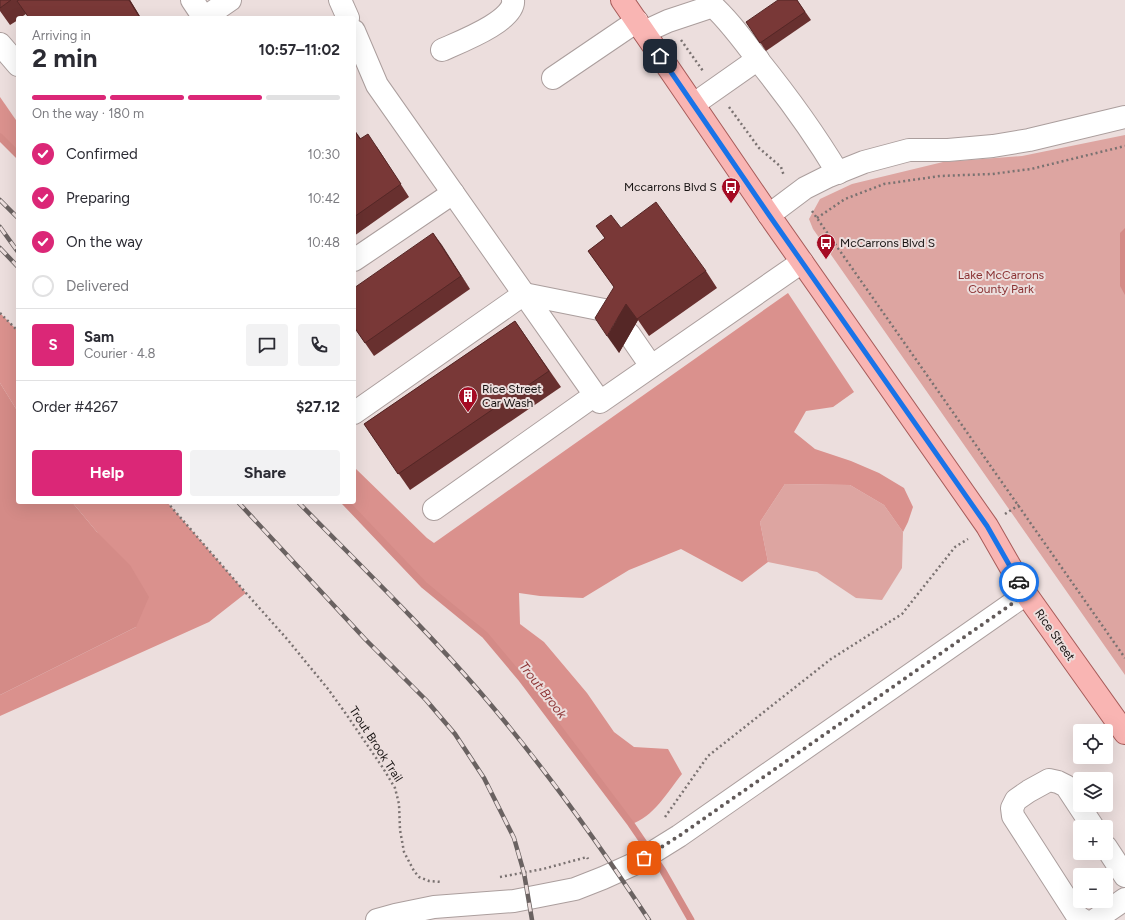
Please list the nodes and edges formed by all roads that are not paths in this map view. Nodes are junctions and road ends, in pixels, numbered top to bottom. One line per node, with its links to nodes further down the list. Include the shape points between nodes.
1 (192, 0): 6 (street)
2 (230, 0): 7 (street)
3 (340, 0): 8 (street)
4 (513, 0): 12 (street, via 511,9 500,20 487,29)
5 (622, 0): 9 (main road, Rice Street)
6 (203, 16)
7 (207, 16)
8 (347, 16)
9 (640, 27): 14 (street, via 713,6 728,20); 16 (street); 17 (main road, Rice Street)
10 (356, 42): 13 (street)
11 (0, 44): 15 (street)
12 (442, 50)
13 (359, 58): 20 (street)
14 (758, 59): 17 (street); 19 (street)
15 (16, 63)
16 (553, 78)
17 (694, 104): 21 (main road, Rice Street)
18 (1125, 116): 19 (street, via 1029,140 993,146 909,150 864,162)
19 (838, 173): 21 (street, via 805,188)
20 (452, 193): 22 (street); 24 (street)
21 (769, 215): 23 (main road, Rice Street)
22 (356, 259)
23 (802, 262): 27 (street); 31 (main road, Rice Street, via 987,526)
24 (524, 294): 25 (street, via 614,312); 28 (street); 29 (street)
25 (617, 317)
26 (629, 334): 27 (street)
27 (651, 366): 28 (street, via 600,402)
28 (595, 396): 30 (street)
29 (356, 412)
30 (434, 508)
31 (1026, 594): 32 (main road, Rice Street); 37 (street, via 679,836 634,864 575,889 514,901 434,907)
32 (1125, 733)
33 (1088, 820): 38 (street, via 1066,786 1049,780 1016,800 1012,808 1013,816 1078,917)
34 (1113, 858): 35 (street)
35 (1125, 876)
36 (1125, 899): 39 (street)
37 (377, 920)
38 (1083, 920)
39 (1095, 920)

